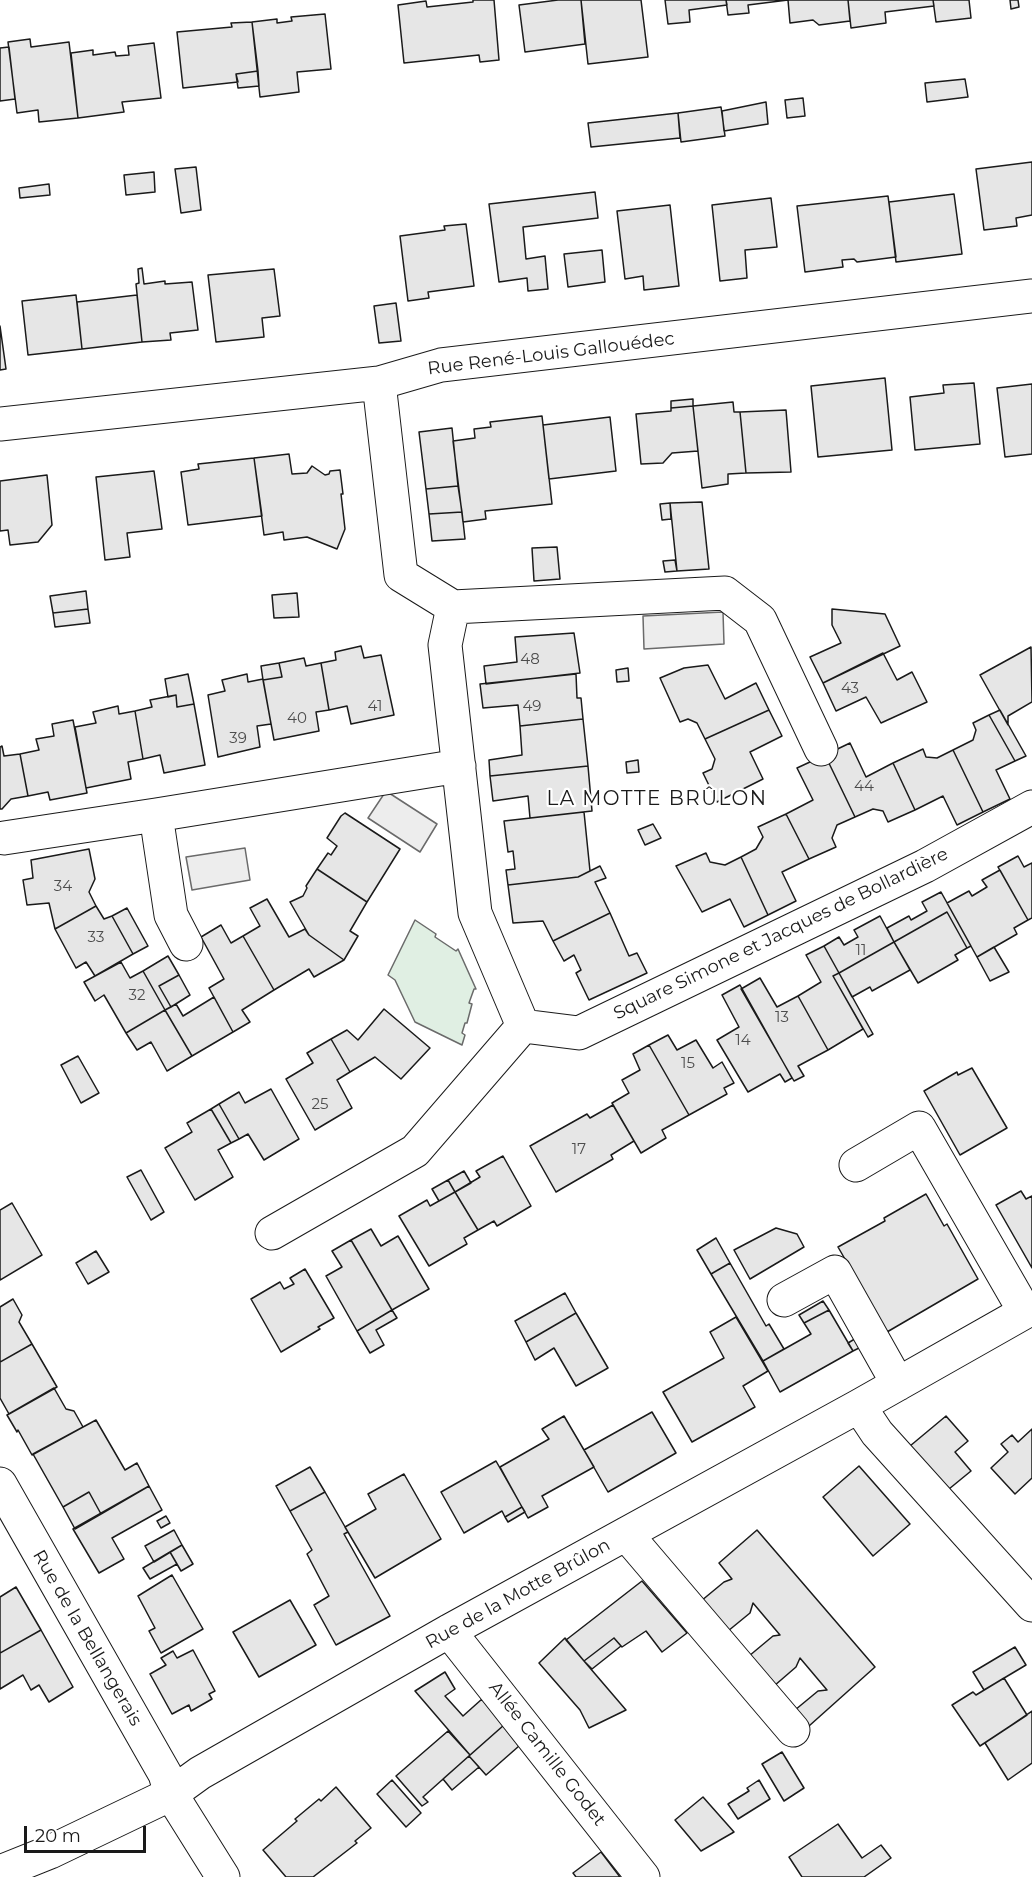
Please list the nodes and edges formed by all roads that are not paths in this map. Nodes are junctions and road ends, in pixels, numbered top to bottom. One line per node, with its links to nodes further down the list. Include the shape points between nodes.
1 (1032, 296): 2 (street, Rue René-Louis Gallouédec, via 441,365)
2 (380, 383): 3 (street, Rue René-Louis Gallouédec); 4 (street, via 401,575)
3 (0, 424)
4 (453, 607): 5 (street, via 725,593 760,620); 6 (street, via 445,645)
5 (821, 749)
6 (459, 766): 8 (street); 11 (street, via 475,913)
7 (1032, 807): 11 (street, Square Simone et Jacques de Bollardière, via 925,866 579,1033)
8 (156, 815): 9 (street); 10 (street, via 171,915)
9 (4, 838)
10 (186, 944)
11 (524, 1026): 13 (street, via 415,1151)
12 (856, 1165): 15 (street, via 919,1128)
13 (272, 1233)
14 (784, 1300): 16 (street, via 835,1272)
15 (1029, 1310): 16 (street, Rue de la Motte Brûlon)
16 (898, 1384): 17 (street, Rue de la Motte Brûlon)
17 (859, 1407): 19 (street, Rue de la Motte Brûlon); 20 (street, via 877,1433)
18 (0, 1484): 23 (street, Rue de la Bellangerais, via 165,1774)
19 (626, 1534): 21 (street, Rue de la Motte Brûlon); 22 (street)
20 (1032, 1605)
21 (449, 1631): 23 (street, Rue de la Motte Brûlon, via 200,1773); 26 (street, Allée Camille Godet)
22 (792, 1730)
23 (171, 1794): 24 (street, Rue de la Motte Brûlon); 25 (street, Rue de la Bellangerais)
24 (0, 1872)
25 (223, 1877)
26 (643, 1877)

